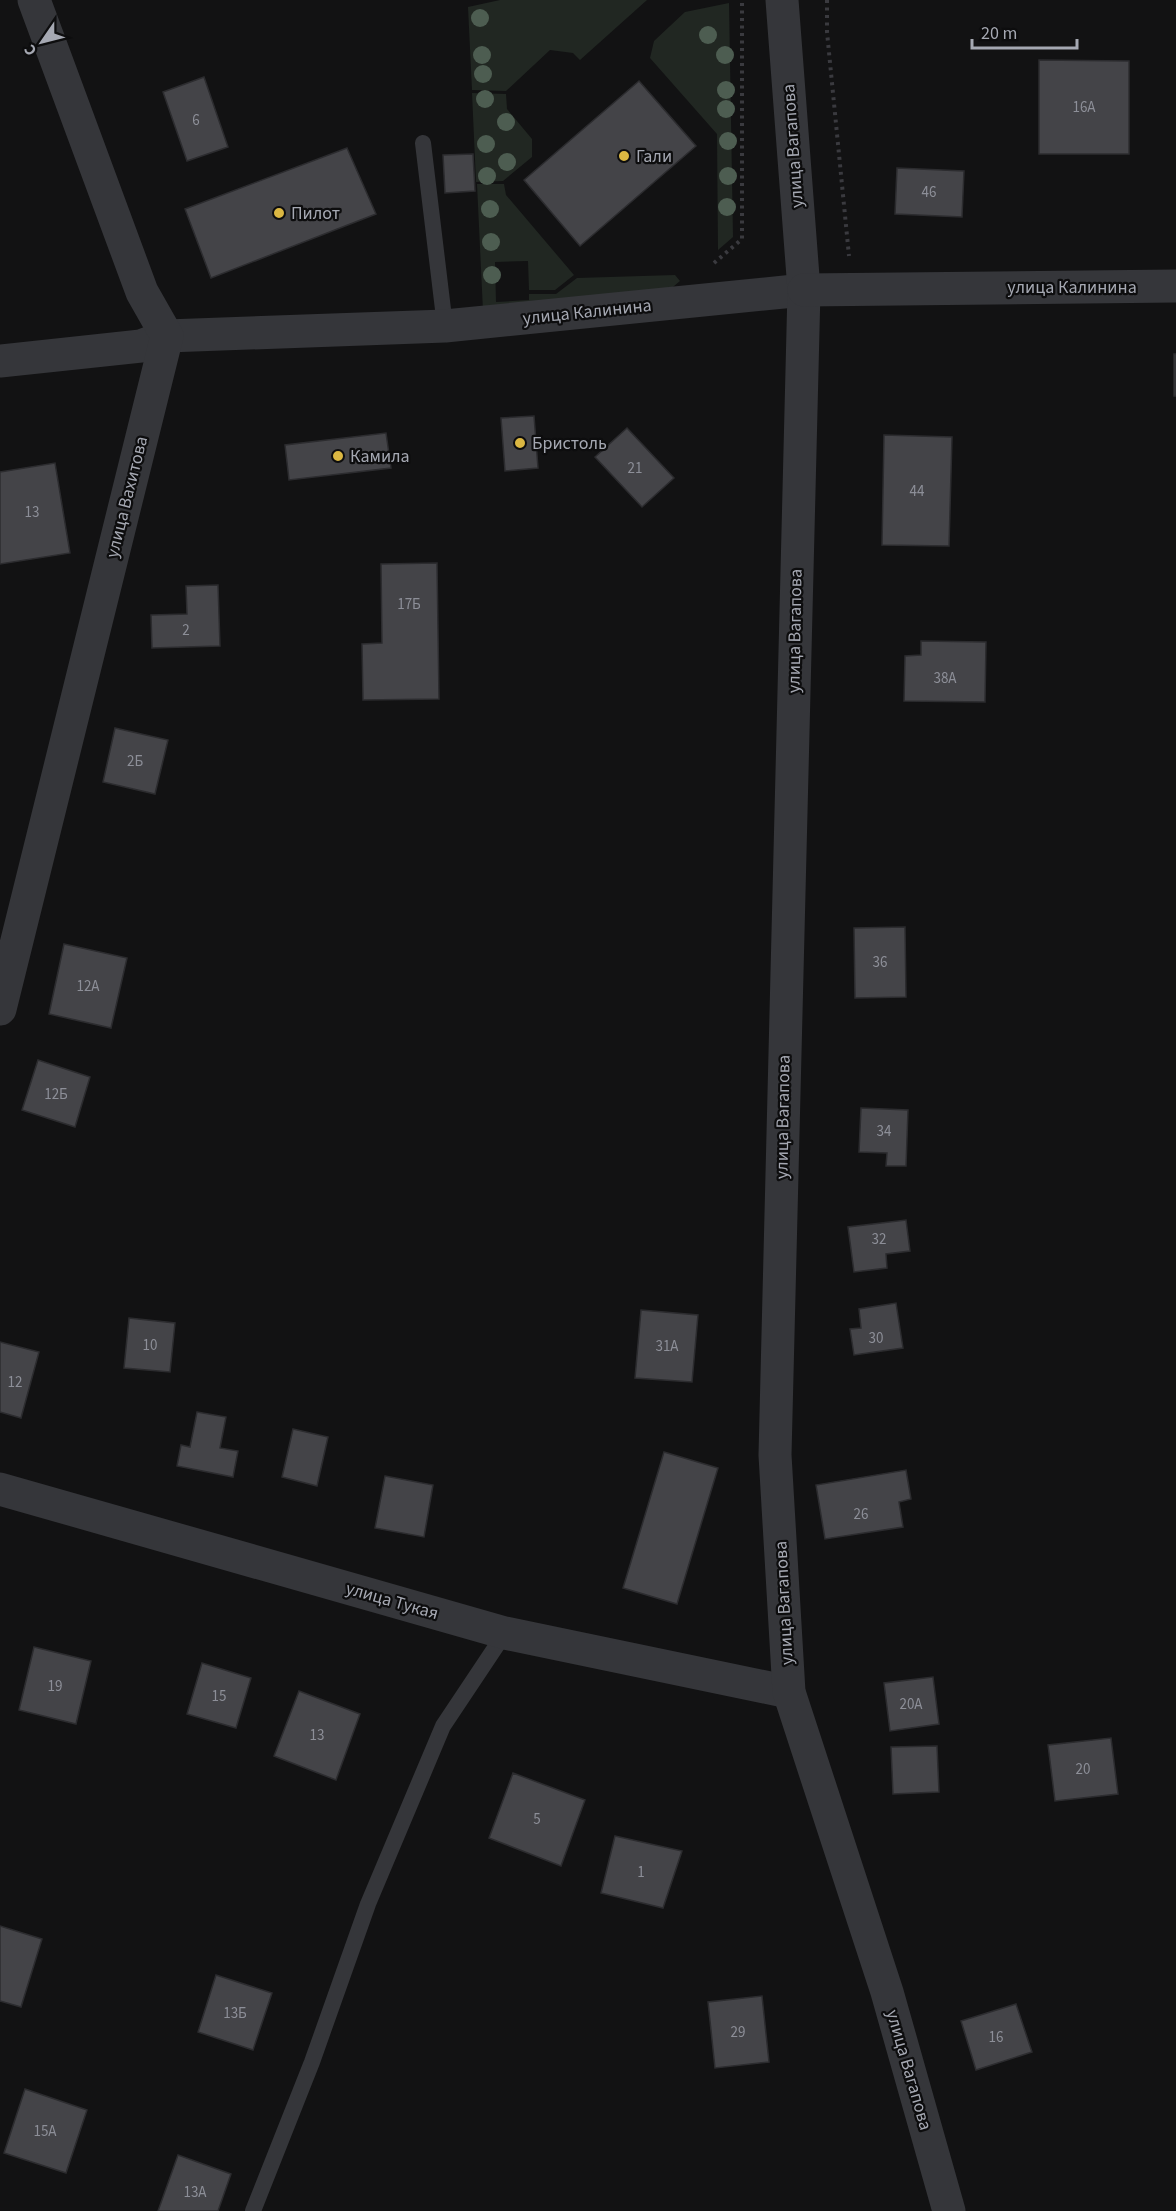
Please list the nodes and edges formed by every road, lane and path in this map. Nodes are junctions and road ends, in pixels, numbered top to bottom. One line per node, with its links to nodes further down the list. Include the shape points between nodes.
1 (34, 0): 11 (street, via 142,292)
2 (742, 0): 6 (path, via 742,239)
3 (782, 0): 9 (street, улица Вагапова)
4 (827, 0): 8 (path)
5 (423, 143): 10 (lane)
6 (712, 265)
7 (1176, 286): 8 (street, улица Калинина)
8 (853, 288): 9 (street, улица Калинина)
9 (804, 290): 10 (street, улица Калинина); 16 (street, улица Вагапова, via 775,1455)
10 (445, 326): 11 (street, улица Калинина)
11 (167, 336): 12 (street, улица Калинина, via 141,346); 13 (street, улица Вахитова)
12 (0, 361)
13 (0, 1009)
14 (0, 1489): 15 (street, улица Тукая)
15 (505, 1633): 16 (street, улица Тукая); 17 (lane, via 443,1725 368,1904)
16 (789, 1692): 18 (street, улица Вагапова, via 887,1992)
17 (253, 2211)
18 (949, 2211)

